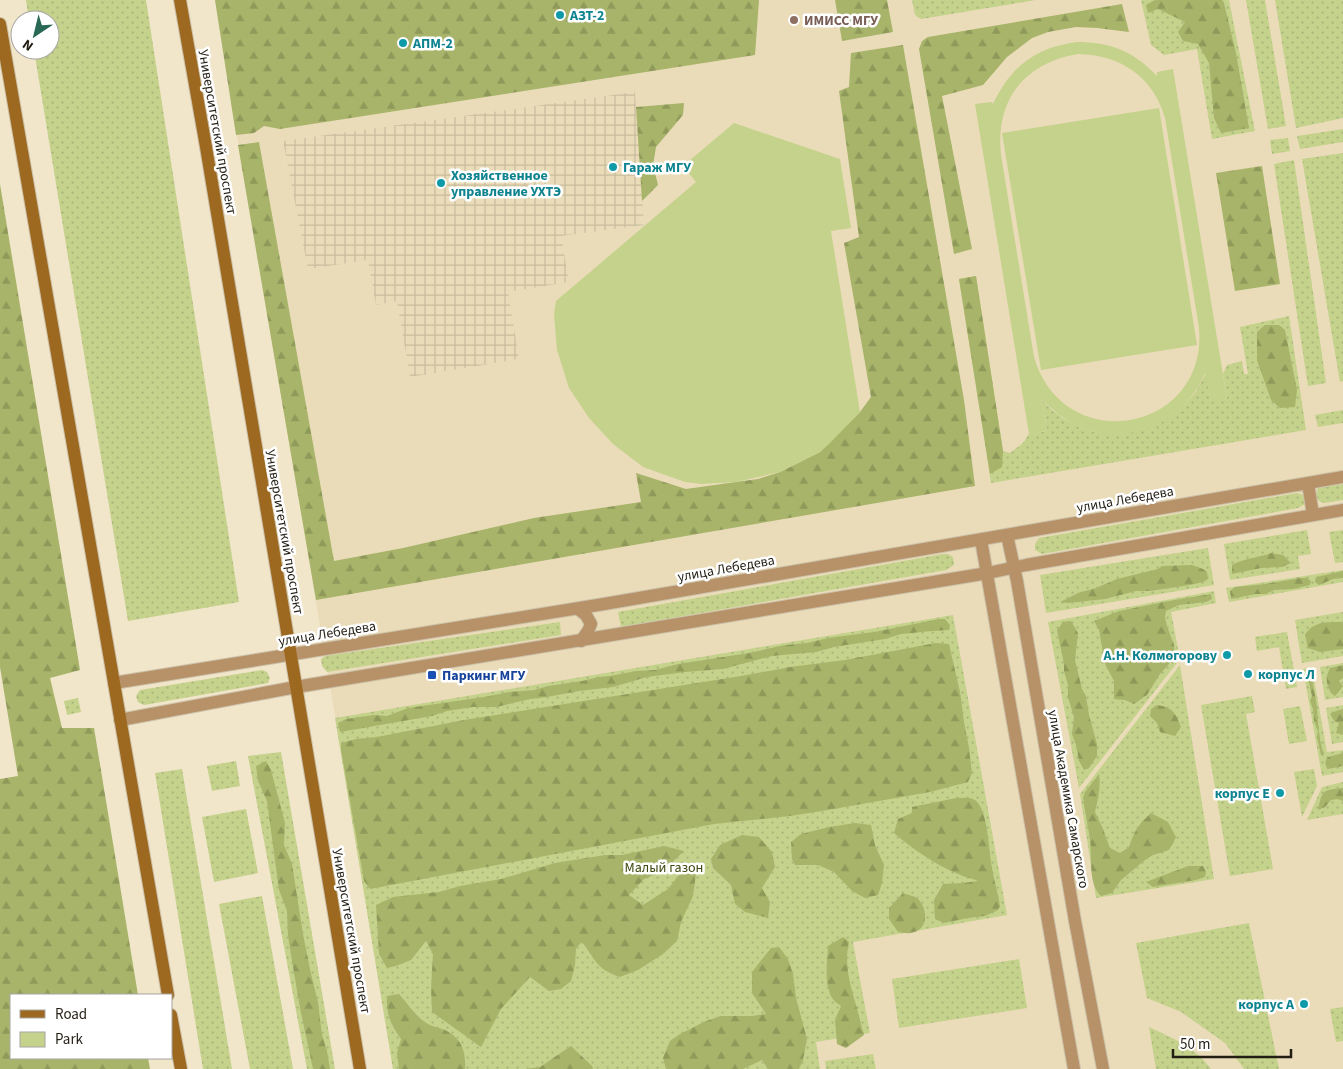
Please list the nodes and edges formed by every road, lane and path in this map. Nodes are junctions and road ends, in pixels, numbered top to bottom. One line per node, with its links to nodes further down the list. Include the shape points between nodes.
1 (180, 0): 13 (main road, Университетский проспект)
2 (0, 24): 14 (main road)
3 (1343, 478): 4 (street, улица Лебедева)
4 (1308, 483): 6 (street); 7 (street, улица Лебедева)
5 (1343, 510): 6 (street)
6 (1313, 516): 9 (street)
7 (1007, 535): 8 (street, улица Лебедева); 9 (street, улица Академика Самарского)
8 (981, 540): 10 (street); 11 (street, улица Лебедева)
9 (1014, 568): 10 (street); 22 (street, улица Академика Самарского)
10 (988, 573): 12 (street); 21 (street)
11 (578, 609): 12 (street, via 591,624); 13 (street, улица Лебедева)
12 (581, 641): 15 (street)
13 (290, 654): 14 (street, улица Лебедева); 15 (main road, Университетский проспект)
14 (114, 683): 16 (main road)
15 (296, 687): 16 (street); 20 (main road, Университетский проспект)
16 (120, 720): 17 (main road)
17 (168, 994)
18 (172, 1021): 19 (main road)
19 (180, 1069)
20 (360, 1069)
21 (1074, 1069)
22 (1103, 1069)

